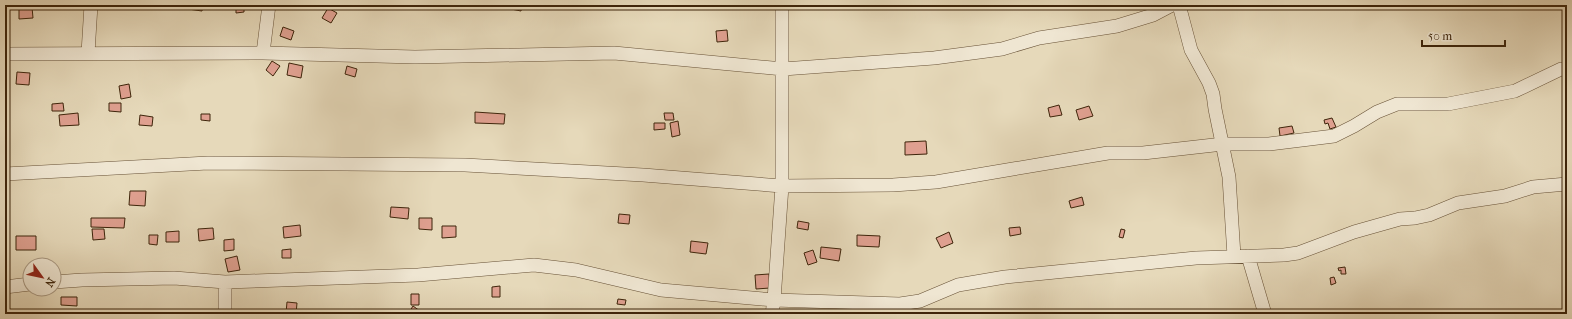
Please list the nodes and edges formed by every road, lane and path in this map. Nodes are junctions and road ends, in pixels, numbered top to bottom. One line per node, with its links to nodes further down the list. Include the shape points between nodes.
1 (91, 5): 7 (street)
2 (269, 5): 8 (street)
3 (782, 5): 10 (street)
4 (1172, 5): 6 (street)
5 (1179, 5): 12 (street, via 1191,50 1213,94)
6 (1153, 10): 10 (street, via 1117,26 1040,38 1002,49 934,58)
7 (88, 53): 8 (street); 9 (street)
8 (263, 53): 10 (street, via 415,57 614,53)
9 (5, 54)
10 (783, 69): 15 (street)
11 (1561, 70): 12 (street, via 1515,91 1448,104 1397,104 1334,136 1269,144)
12 (1223, 144): 15 (street, via 1143,153 1108,153 936,182); 16 (street, via 1229,177)
13 (5, 174): 15 (street, via 208,163 465,165)
14 (1567, 184): 17 (street, via 1532,188 1505,196 1458,203 1429,215 1400,219 1354,232 1298,253)
15 (782, 186): 22 (street)
16 (1234, 256): 17 (street); 22 (street, via 1005,277 958,285 920,301 900,304)
17 (1248, 256): 25 (street)
18 (62, 281): 19 (street, via 174,278)
19 (225, 282): 22 (street, via 418,275 534,265 576,270 661,290); 23 (street)
20 (22, 285): 21 (street)
21 (5, 287)
22 (774, 300): 24 (street)
23 (225, 314)
24 (772, 314)
25 (1265, 314)

